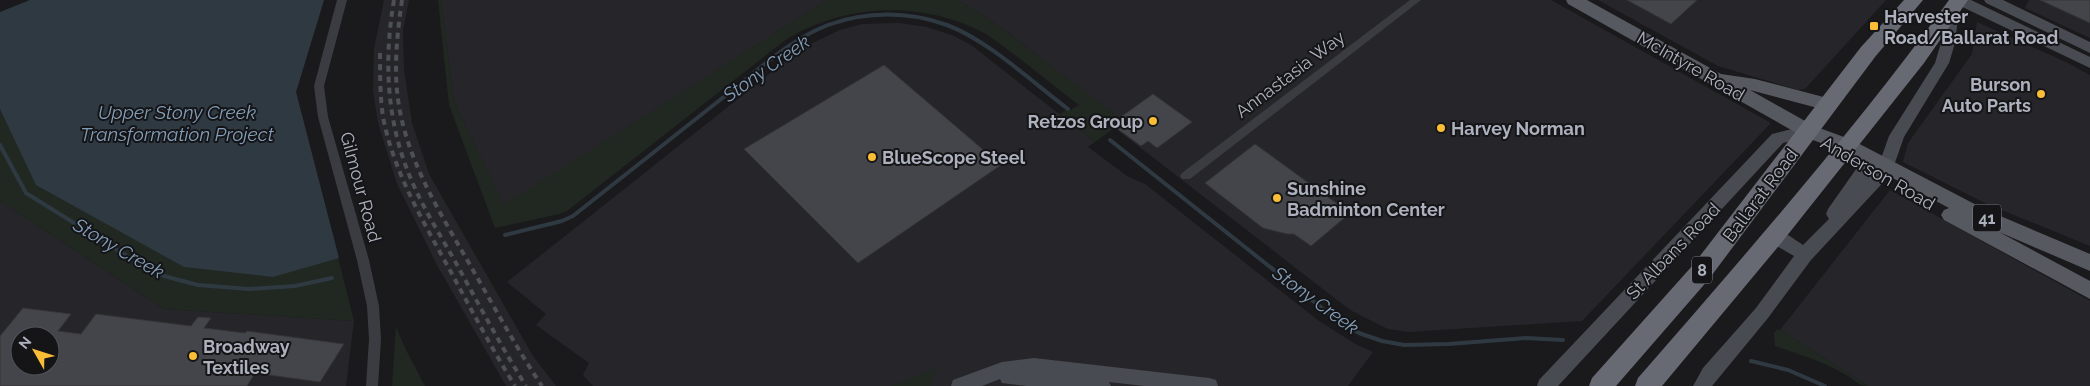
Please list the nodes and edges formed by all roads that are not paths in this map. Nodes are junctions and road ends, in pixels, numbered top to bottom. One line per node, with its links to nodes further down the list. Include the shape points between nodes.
1 (342, 0): 24 (street, Gilmour Road, via 319,86 323,117 372,299 375,339)
2 (1416, 0): 16 (street, Annastasia Way)
3 (1566, 0): 8 (street)
4 (1574, 0): 8 (main road, McIntyre Road / 41)
5 (1914, 0): 12 (highway, Ballarat Road / 8, via 1868,52)
6 (1957, 2): 10 (main road); 14 (highway, Ballarat Road / 8, via 1917,58); 15 (main road, via 1942,63)
7 (1999, 2): 9 (main road)
8 (1591, 9): 11 (main road, McIntyre Road / 41)
9 (2090, 48)
10 (2090, 63)
11 (1712, 78): 12 (main road); 13 (main road, McIntyre Road / 41)
12 (1829, 104): 13 (highway, Ballarat Road / 8)
13 (1808, 131): 14 (main road, Anderson Road / 41); 27 (main road, St Albans Road, via 1778,138); 28 (highway, Ballarat Road / 8, via 1701,272)
14 (1842, 149): 15 (main road, Anderson Road / 41); 17 (highway, Ballarat Road / 8)
15 (1876, 167): 18 (main road); 19 (main road, Anderson Road / 41); 20 (main road, Anderson Road / 41)
16 (1186, 176)
17 (1774, 236): 18 (main road); 29 (highway, Ballarat Road / 8)
18 (1806, 255): 23 (main road, via 1762,314)
19 (2090, 263)
20 (2090, 291)
21 (1058, 374): 22 (main road); 25 (main road); 26 (main road)
22 (968, 383)
23 (1701, 385)
24 (372, 386)
25 (1102, 386)
26 (1209, 386)
27 (1546, 386)
28 (1601, 386)
29 (1647, 386)

